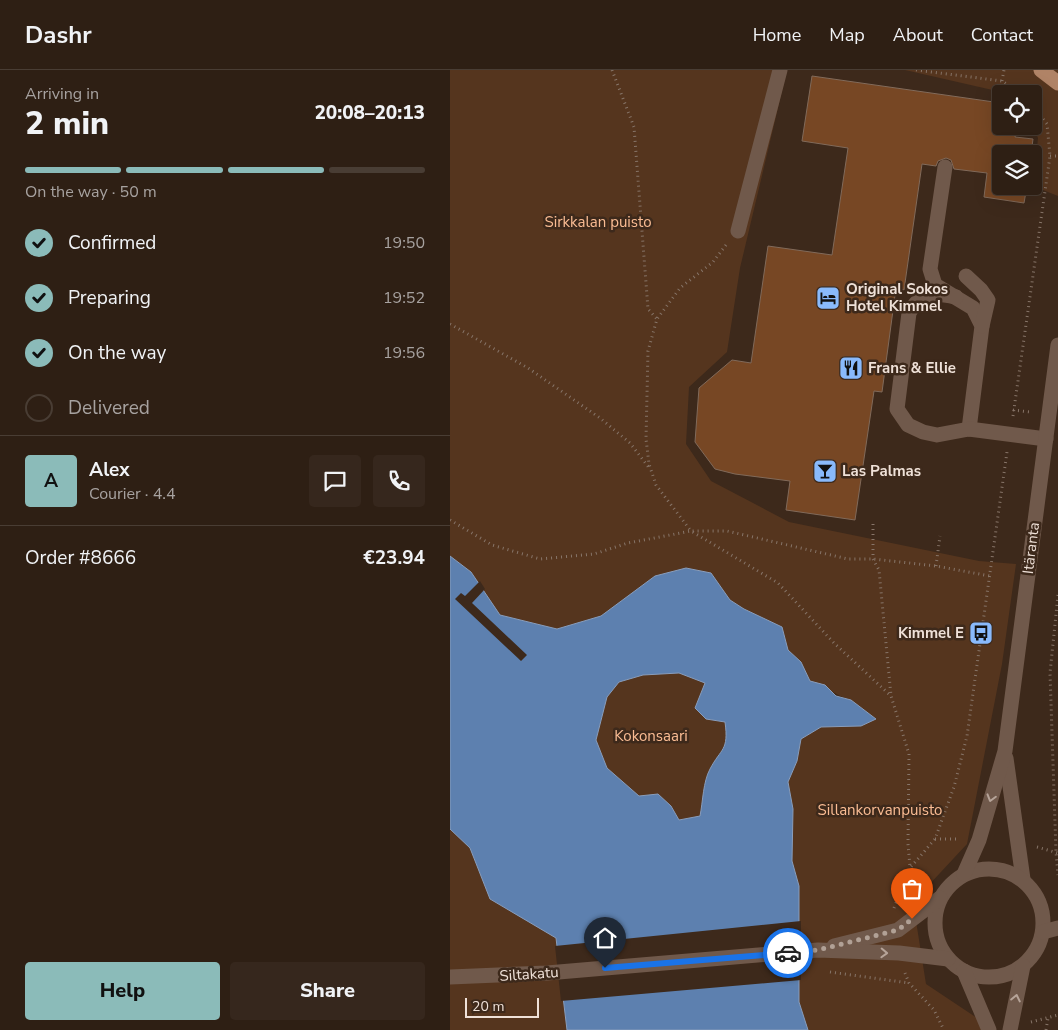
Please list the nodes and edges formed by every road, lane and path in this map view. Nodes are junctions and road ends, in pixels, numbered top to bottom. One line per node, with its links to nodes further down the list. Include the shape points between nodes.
1 (612, 70): 18 (path, via 634,128 648,309)
2 (780, 70): 15 (street)
3 (916, 70): 8 (path)
4 (1004, 70): 8 (path)
5 (1041, 70): 9 (main road)
6 (1056, 70): 7 (main road)
7 (1058, 77)
8 (1002, 81): 10 (path)
9 (1058, 83)
10 (1008, 85)
11 (1042, 117): 12 (path, via 1047,124)
12 (1050, 156): 13 (path); 23 (path)
13 (1058, 156)
14 (945, 167): 17 (street, via 930,269 935,285)
15 (738, 231): 18 (path, via 713,262 680,288)
16 (966, 276): 20 (street, via 988,300)
17 (956, 296): 20 (street, via 973,308); 22 (street, via 929,294 915,303 909,313 897,409 908,425 923,432 937,435)
18 (657, 319): 25 (path, via 648,351 646,438)
19 (450, 324): 25 (path, via 528,368 600,418 630,443)
20 (982, 326): 22 (street)
21 (1058, 345): 24 (street, Itäranta)
22 (969, 429): 23 (street)
23 (1010, 434): 24 (street); 32 (path)
24 (1046, 438): 35 (street, Itäranta)
25 (652, 471): 28 (path, via 656,485)
26 (450, 520): 28 (path, via 492,545 540,560 594,554 628,543)
27 (873, 524): 30 (path)
28 (691, 532): 30 (path, via 727,531 848,559); 34 (path, via 778,583 834,643)
29 (940, 536): 31 (path)
30 (874, 559): 31 (path); 34 (path, via 879,570)
31 (936, 566): 32 (path)
32 (990, 576): 37 (path, via 967,736 954,787 935,839)
33 (1058, 595): 36 (path, via 1050,673)
34 (891, 696): 37 (path, via 909,754)
35 (1005, 751): 38 (street, Itäranta, one-way to 38, via 980,840); 40 (street, Itäranta)
36 (1057, 852): 39 (path)
37 (910, 868): 42 (path)
38 (964, 874): 40 (street, via 984,868 998,869); 41 (street, via 950,884)
39 (1058, 875)
40 (1023, 879): 44 (street, via 1040,903)
41 (940, 898): 45 (street, Siltakatu, via 898,930); 46 (street, via 934,919 937,940)
42 (894, 908)
43 (1058, 928): 44 (street)
44 (1043, 932): 47 (street, via 1036,951)
45 (818, 950): 46 (street, Siltakatu, one-way to 46, via 899,953); 50 (street, Siltakatu, via 547,973)
46 (948, 959): 48 (street)
47 (1024, 966): 48 (street, via 1005,976 984,978); 54 (street, one-way to 47)
48 (964, 971): 53 (street)
49 (827, 972): 52 (path, via 908,983 934,1010)
50 (450, 977)
51 (1057, 1016): 55 (path, via 1048,1018)
52 (944, 1030)
53 (989, 1030)
54 (1010, 1030)
55 (1046, 1030)

